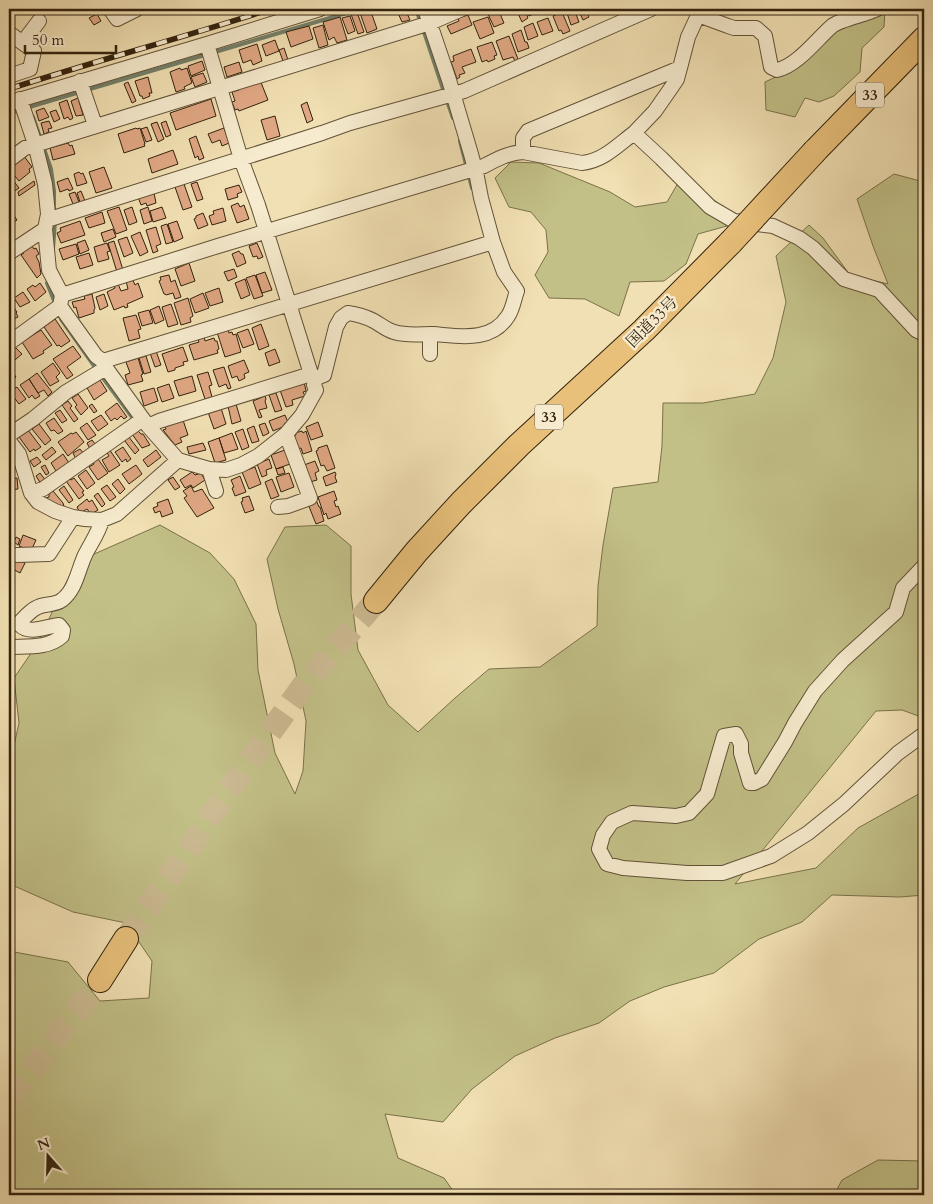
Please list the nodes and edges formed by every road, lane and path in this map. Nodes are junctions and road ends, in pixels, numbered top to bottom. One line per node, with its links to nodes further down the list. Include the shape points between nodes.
1 (110, 9): 2 (street, via 117,19)
2 (137, 9)
3 (320, 9): 14 (street)
4 (425, 9): 10 (street)
5 (462, 9): 10 (street)
6 (651, 9): 19 (street)
7 (877, 9): 8 (street, via 834,24 788,67 777,70 772,67 764,36 756,28 728,26)
8 (699, 12): 15 (street)
9 (39, 21): 13 (street)
10 (430, 23): 17 (street); 19 (street)
11 (9, 33): 13 (street)
12 (924, 39): 53 (highway, 国道33号 / 33, bridge, via 644,330 467,497)
13 (23, 42): 16 (street, via 34,51 30,69)
14 (209, 51): 17 (street); 18 (street)
15 (680, 68): 22 (street, via 677,79 655,111); 24 (street, via 528,132 523,138)
16 (9, 76)
17 (220, 87): 21 (street); 25 (street)
18 (83, 88): 20 (street); 21 (street)
19 (453, 94): 25 (street); 27 (street)
20 (19, 105): 23 (street)
21 (95, 125): 23 (street)
22 (634, 132): 24 (street, via 604,156 590,162); 35 (street, via 710,207 734,221 773,226 799,238 844,279 878,290 916,330)
23 (35, 144): 26 (street); 28 (street, via 45,184)
24 (523, 152): 27 (street, via 503,156)
25 (241, 159): 28 (street); 29 (street)
26 (9, 160)
27 (475, 168): 29 (street); 30 (street)
28 (46, 224): 31 (street); 32 (street, via 49,270)
29 (266, 232): 32 (street); 33 (street)
30 (493, 242): 33 (street); 34 (street, via 504,272 516,291 508,316 490,332 471,337)
31 (9, 253)
32 (61, 301): 36 (street); 38 (street)
33 (288, 304): 38 (street); 39 (street)
34 (430, 334): 37 (street); 39 (street, via 396,333 358,314 348,313 336,327 324,375)
35 (924, 334)
36 (9, 343)
37 (430, 354)
38 (104, 364): 40 (street); 42 (street)
39 (314, 376): 40 (street); 41 (street, via 316,390)
40 (145, 423): 44 (street); 47 (street, via 44,489)
41 (286, 434): 45 (street, via 258,456 240,465 226,470); 48 (street, via 310,498)
42 (9, 436)
43 (9, 441): 47 (street, via 19,454)
44 (178, 460): 45 (street); 50 (street, via 117,514)
45 (209, 468): 46 (street)
46 (216, 491)
47 (31, 493): 49 (street, via 38,502)
48 (278, 507)
49 (73, 517): 50 (street); 51 (street, via 48,554)
50 (102, 520): 54 (street, via 68,594 60,601 36,608 21,621 23,628 59,626 63,630 62,636 44,645)
51 (17, 555)
52 (924, 566): 55 (street, via 903,588 896,612 843,660 815,691 762,779 750,783 736,734 724,736 707,794 689,813 676,816 632,813 612,822 599,849 607,864 623,868 723,873 771,856 808,833)
53 (376, 601)
54 (9, 647)
55 (924, 734)
56 (126, 940): 57 (highway)
57 (100, 980)

